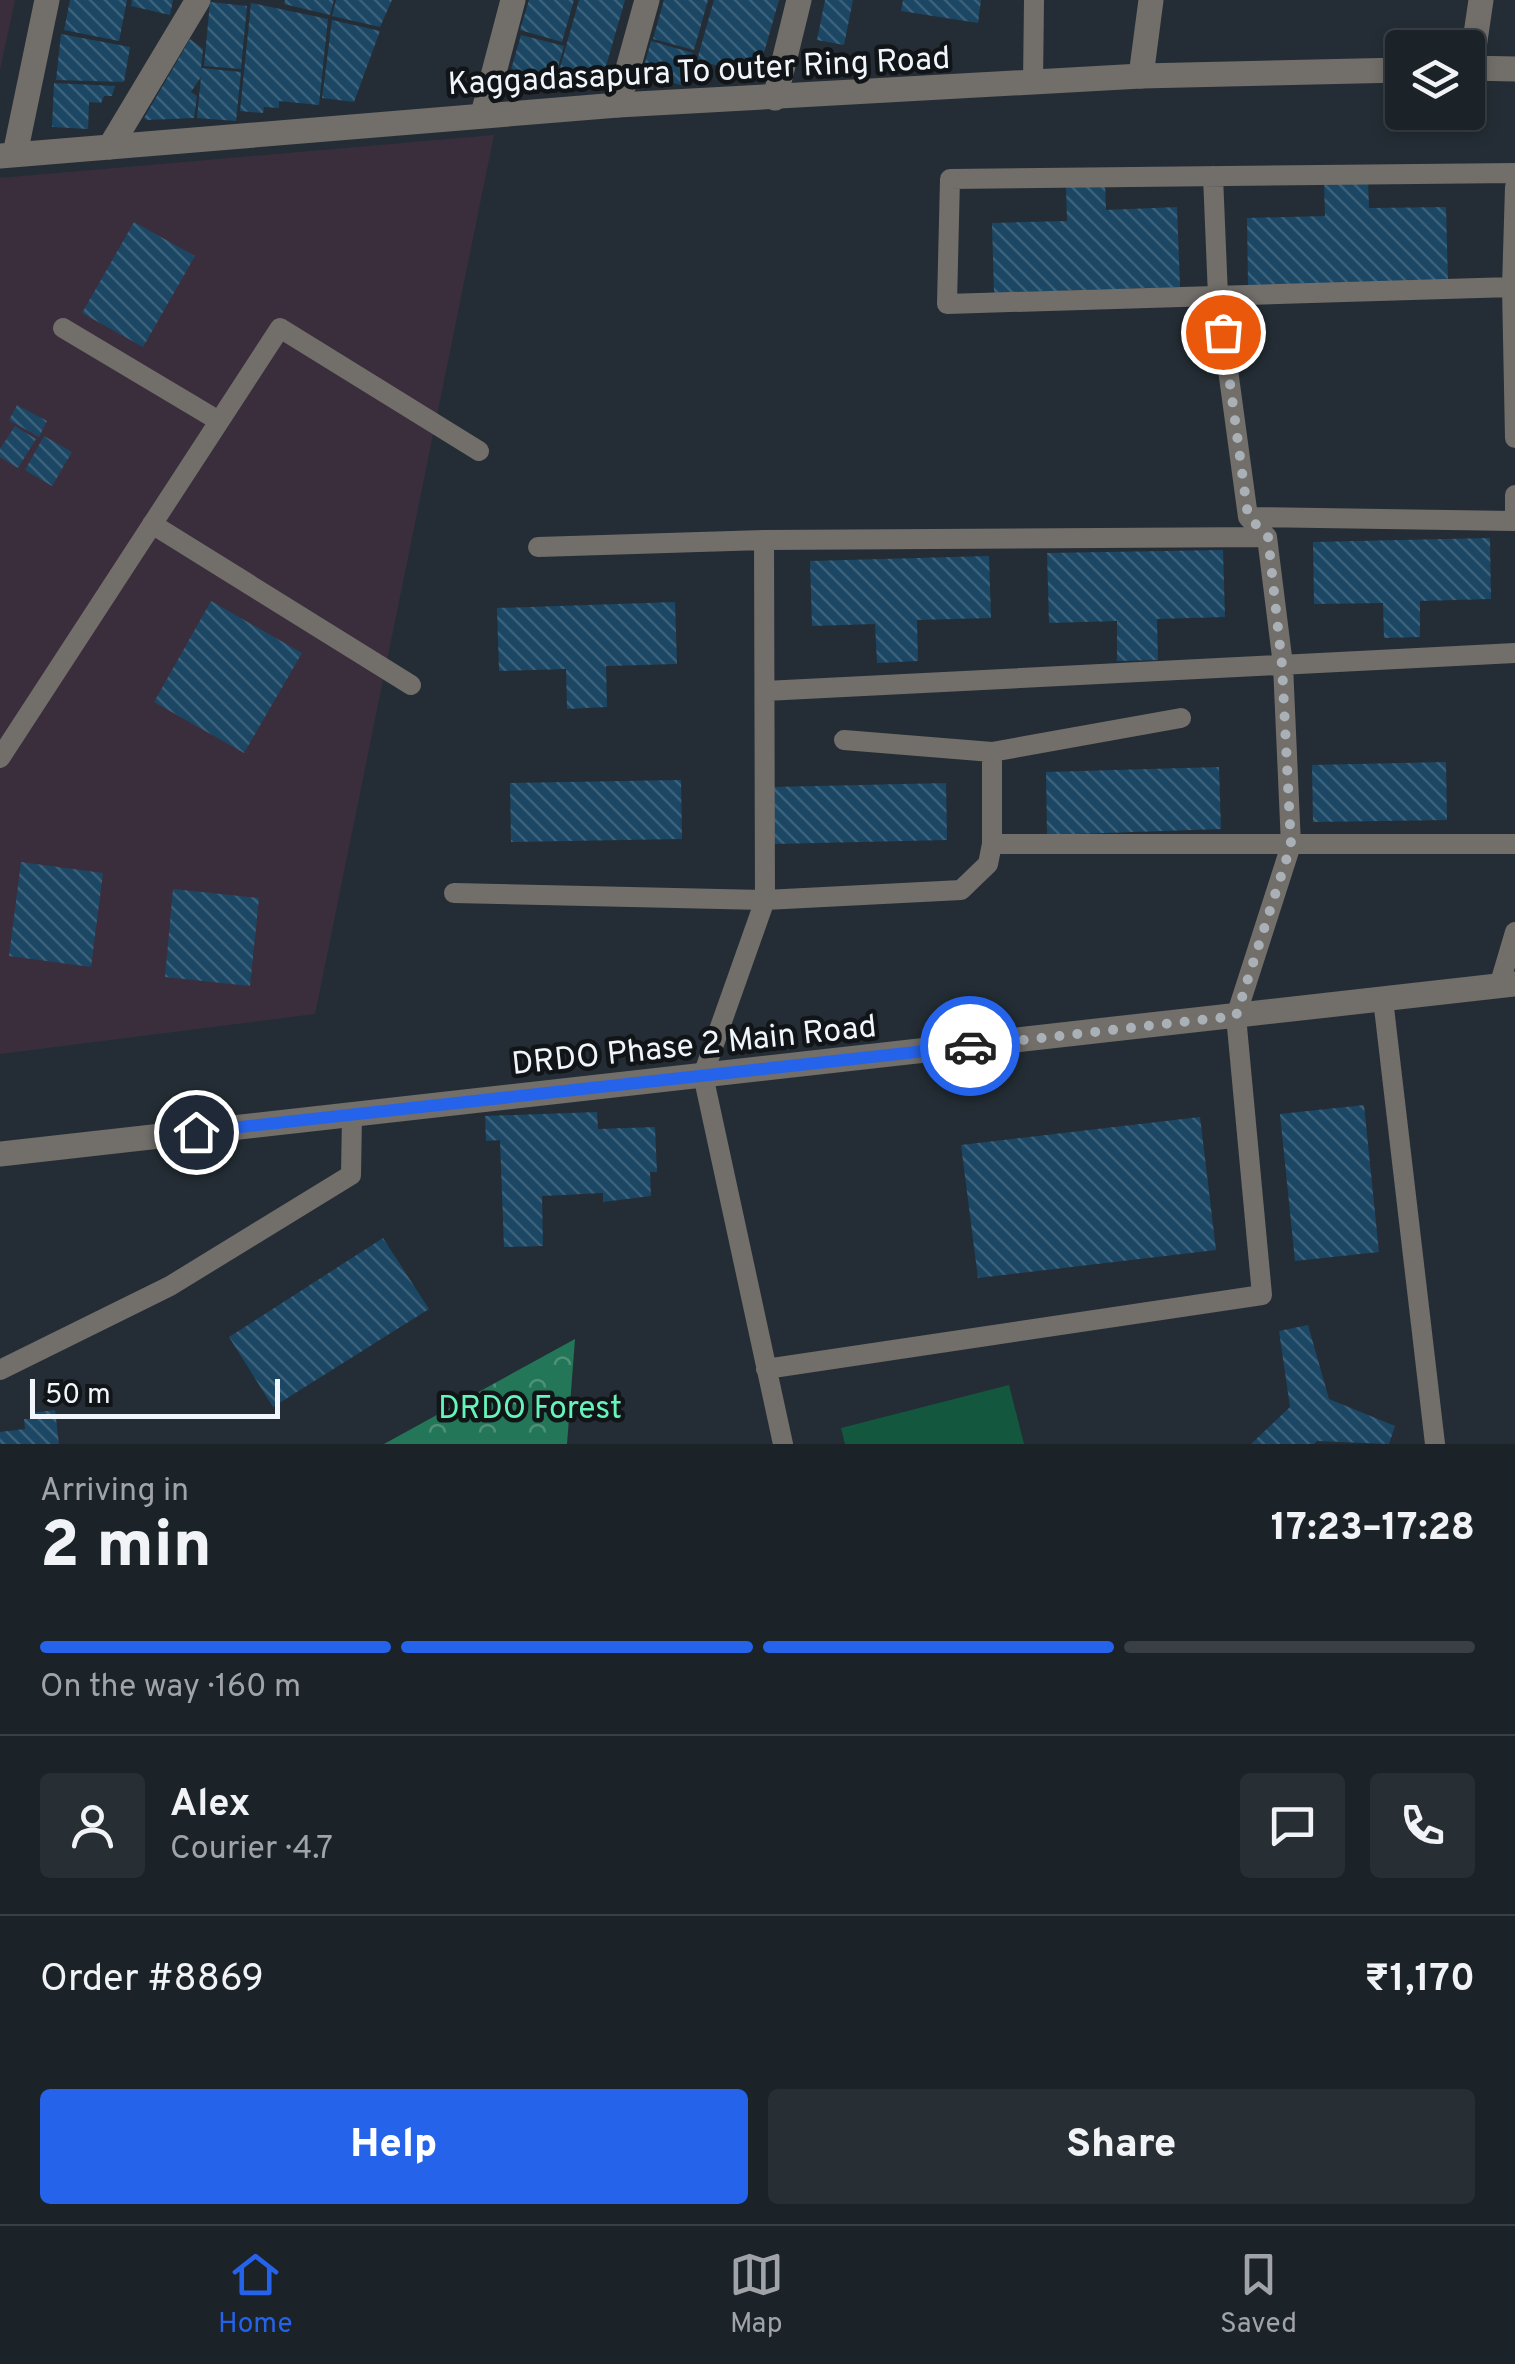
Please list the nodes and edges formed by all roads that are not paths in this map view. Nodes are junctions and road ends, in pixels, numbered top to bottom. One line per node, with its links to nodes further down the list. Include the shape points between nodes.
1 (47, 0): 19 (street)
2 (198, 0): 18 (street)
3 (513, 0): 17 (street)
4 (646, 0): 16 (street)
5 (799, 0): 15 (street)
6 (1034, 0): 14 (lane)
7 (1150, 0): 13 (street)
8 (1481, 0): 9 (street)
9 (1476, 30)
10 (1485, 68): 11 (street)
11 (1515, 69)
12 (1385, 70): 13 (street, Kaggadasapura To outer Ring Road)
13 (1142, 76): 14 (street, Kaggadasapura To outer Ring Road)
14 (1033, 84): 15 (street, Kaggadasapura To outer Ring Road)
15 (775, 98): 16 (street, Kaggadasapura To outer Ring Road)
16 (618, 105): 17 (street, Kaggadasapura To outer Ring Road)
17 (483, 114): 18 (street, Kaggadasapura To outer Ring Road)
18 (110, 147): 19 (street, Kaggadasapura To outer Ring Road)
19 (8, 155)
20 (1515, 173): 21 (lane)
21 (1213, 176): 24 (lane); 24 (lane, via 950,179 947,304)
22 (1515, 187): 23 (lane)
23 (1512, 287): 24 (lane); 26 (lane)
24 (1218, 296): 31 (lane)
25 (63, 328): 27 (lane)
26 (1515, 374): 28 (lane)
27 (220, 421): 29 (lane, via 280,328); 33 (lane)
28 (1515, 438)
29 (479, 451)
30 (1515, 495): 32 (lane)
31 (1248, 516): 32 (lane); 34 (lane)
32 (1514, 521)
33 (152, 524): 39 (lane); 44 (lane)
34 (1268, 537): 35 (lane); 38 (lane)
35 (764, 540): 36 (lane); 40 (lane)
36 (538, 548)
37 (1515, 653): 38 (lane)
38 (1282, 665): 40 (lane); 47 (lane)
39 (411, 685)
40 (765, 691): 49 (lane)
41 (1181, 718): 43 (lane)
42 (844, 740): 43 (lane)
43 (992, 752): 45 (lane)
44 (0, 758)
45 (992, 844): 47 (lane); 49 (lane, via 988,864 961,890)
46 (1515, 844): 47 (lane)
47 (1291, 845): 53 (lane)
48 (454, 893): 49 (lane)
49 (765, 900): 54 (lane)
50 (1515, 932): 51 (lane)
51 (1507, 985): 52 (street, DRDO Phase 2 Main Road)
52 (1383, 999): 53 (street, DRDO Phase 2 Main Road); 60 (lane)
53 (1236, 1016): 54 (street, DRDO Phase 2 Main Road); 57 (lane, via 1262,1295)
54 (703, 1076): 55 (street, DRDO Phase 2 Main Road); 57 (lane)
55 (352, 1114): 56 (street, DRDO Phase 2 Main Road); 58 (lane, via 351,1175 170,1286)
56 (0, 1154)
57 (766, 1368): 59 (lane)
58 (0, 1370)
59 (782, 1444)
60 (1435, 1444)

